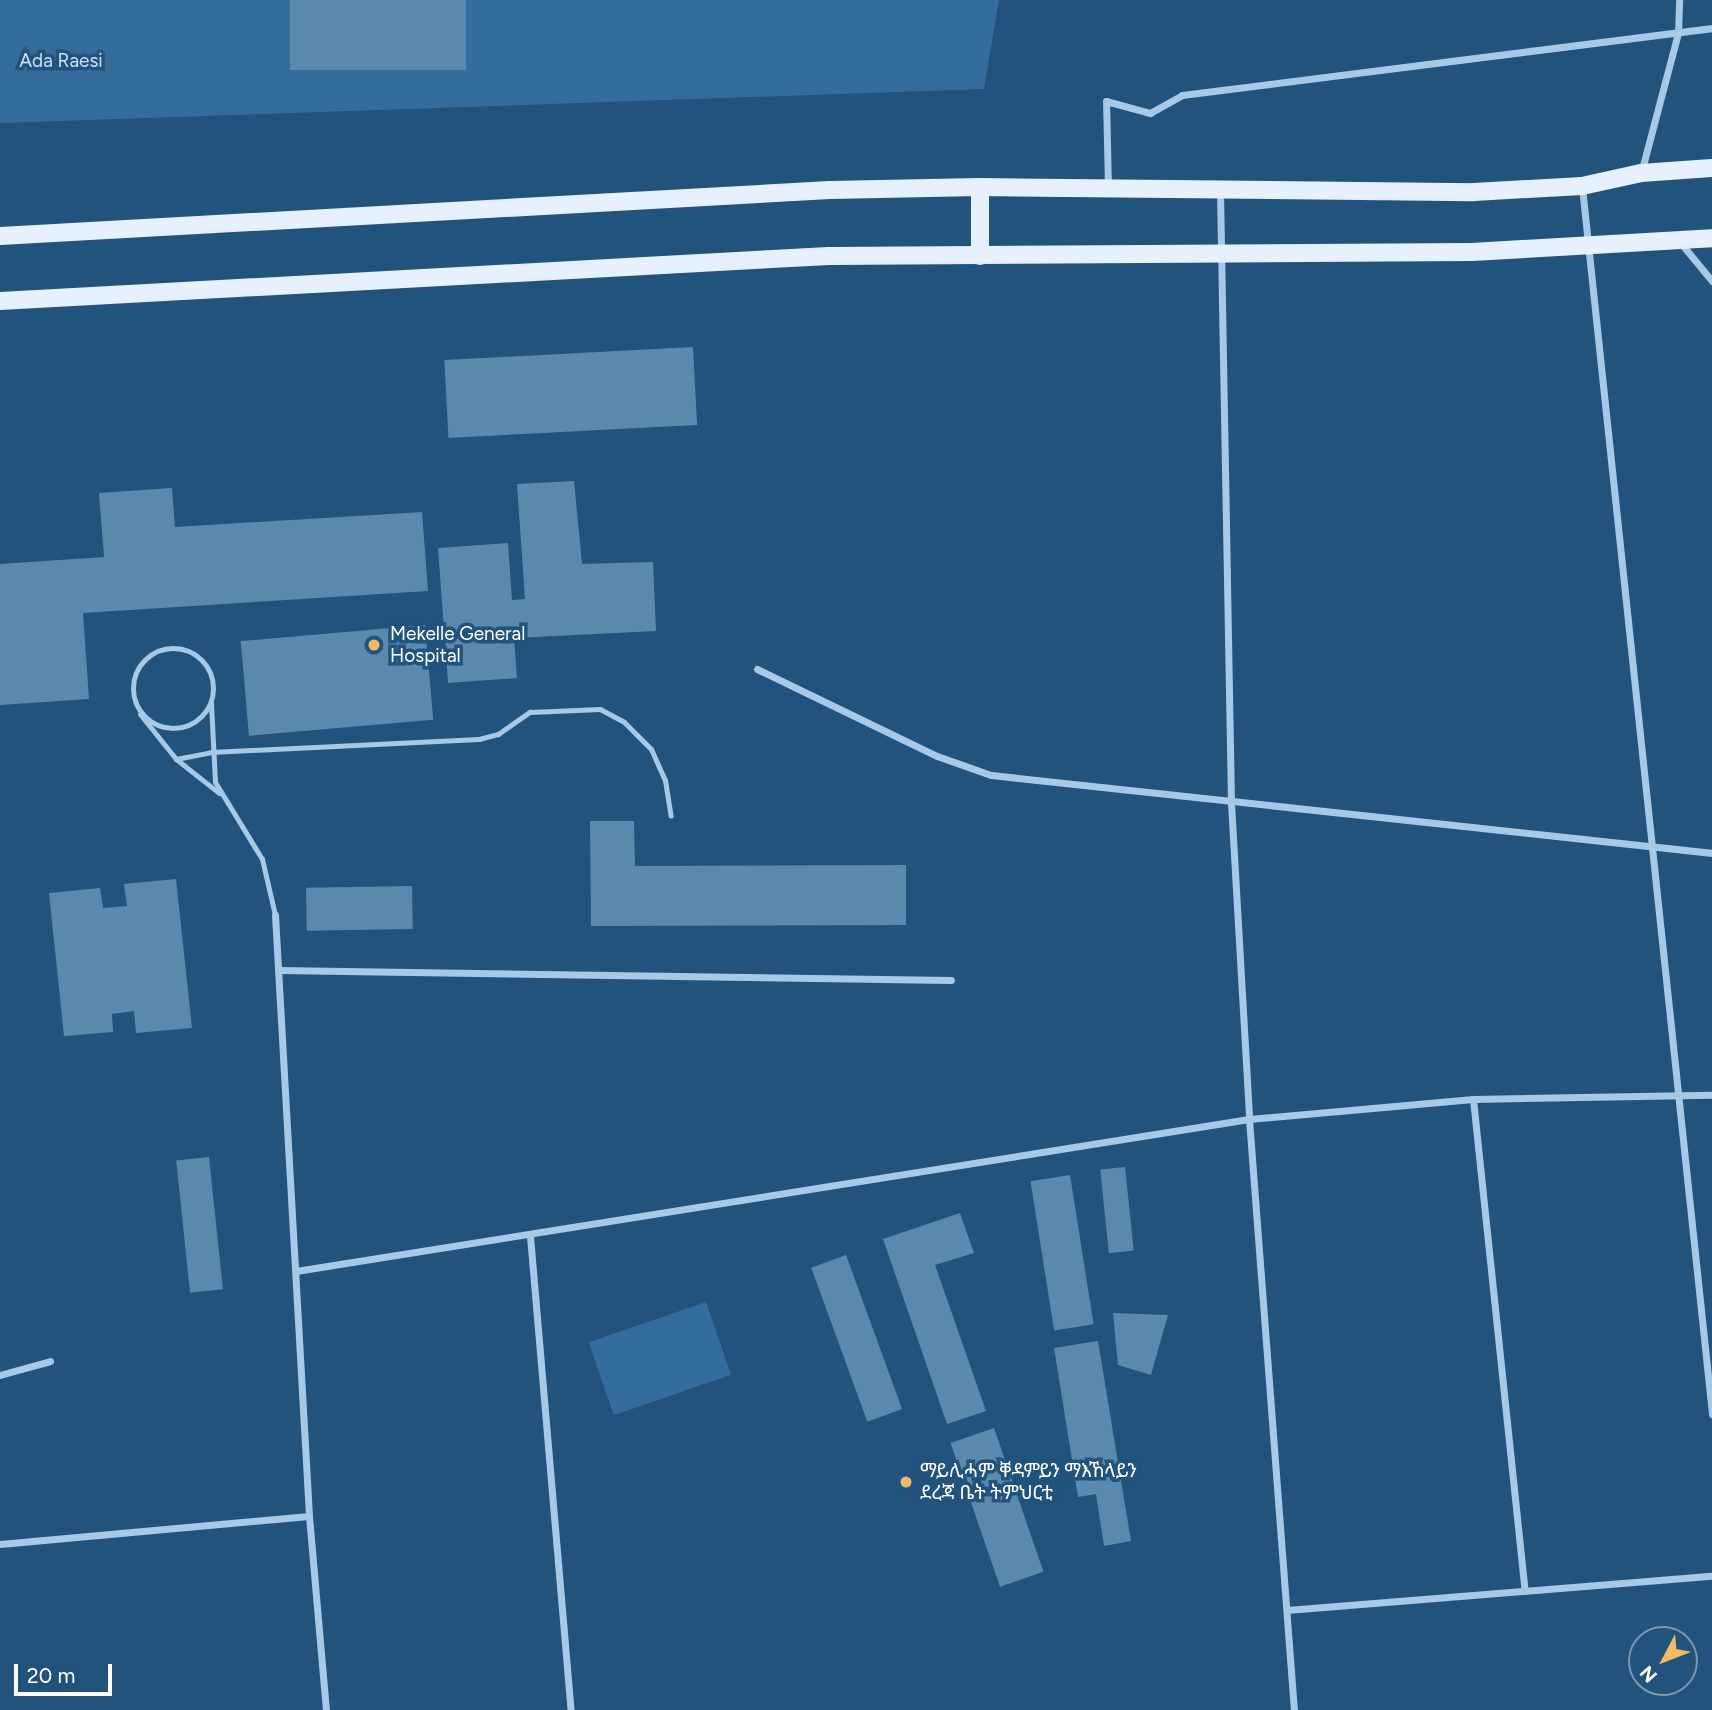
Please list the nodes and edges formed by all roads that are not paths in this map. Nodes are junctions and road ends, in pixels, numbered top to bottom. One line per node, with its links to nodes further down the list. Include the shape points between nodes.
1 (1679, 0): 3 (street)
2 (1712, 28): 3 (street)
3 (1678, 33): 5 (street); 8 (street, via 1182,95 1150,113 1106,101)
4 (1712, 168): 5 (main road)
5 (1641, 173): 6 (main road)
6 (1582, 186): 9 (main road, via 1420,192); 13 (street)
7 (980, 187): 8 (main road); 10 (main road, via 830,190); 15 (main road)
8 (1108, 188): 9 (main road)
9 (1220, 191): 14 (street)
10 (0, 236)
11 (1712, 238): 12 (main road)
12 (1679, 241): 13 (main road); 16 (street)
13 (1592, 247): 14 (main road); 26 (street)
14 (1223, 254): 15 (main road); 24 (street)
15 (981, 256): 17 (main road, via 829,256)
16 (1712, 281)
17 (0, 301)
18 (757, 669): 24 (street, via 937,756 991,775)
19 (136, 704): 20 (lane, via 145,717 174,729 190,726); 20 (lane, via 136,673 144,660 173,648 188,650 211,672); 22 (lane, via 150,731)
20 (211, 704): 21 (lane)
21 (211, 752): 22 (lane); 23 (lane); 25 (lane, via 479,739 498,734 530,712 600,709 624,722 651,749 665,780)
22 (176, 759): 23 (lane)
23 (221, 795): 28 (lane, via 255,842 268,875)
24 (1231, 803): 26 (street); 34 (street)
25 (671, 816)
26 (1653, 845): 27 (street); 31 (street)
27 (1712, 853)
28 (275, 915): 29 (street)
29 (278, 970): 30 (street); 36 (street)
30 (951, 980)
31 (1678, 1092): 32 (street); 33 (street); 39 (street)
32 (1712, 1095)
33 (1473, 1099): 34 (street); 43 (street)
34 (1249, 1119): 35 (street); 44 (street)
35 (530, 1236): 36 (street); 46 (street)
36 (296, 1271): 40 (street)
37 (50, 1361): 38 (street)
38 (0, 1375)
39 (1712, 1415)
40 (309, 1516): 41 (street); 45 (street)
41 (0, 1544)
42 (1712, 1576): 43 (street)
43 (1525, 1590): 44 (street)
44 (1287, 1610): 47 (street)
45 (326, 1710)
46 (571, 1710)
47 (1294, 1710)

